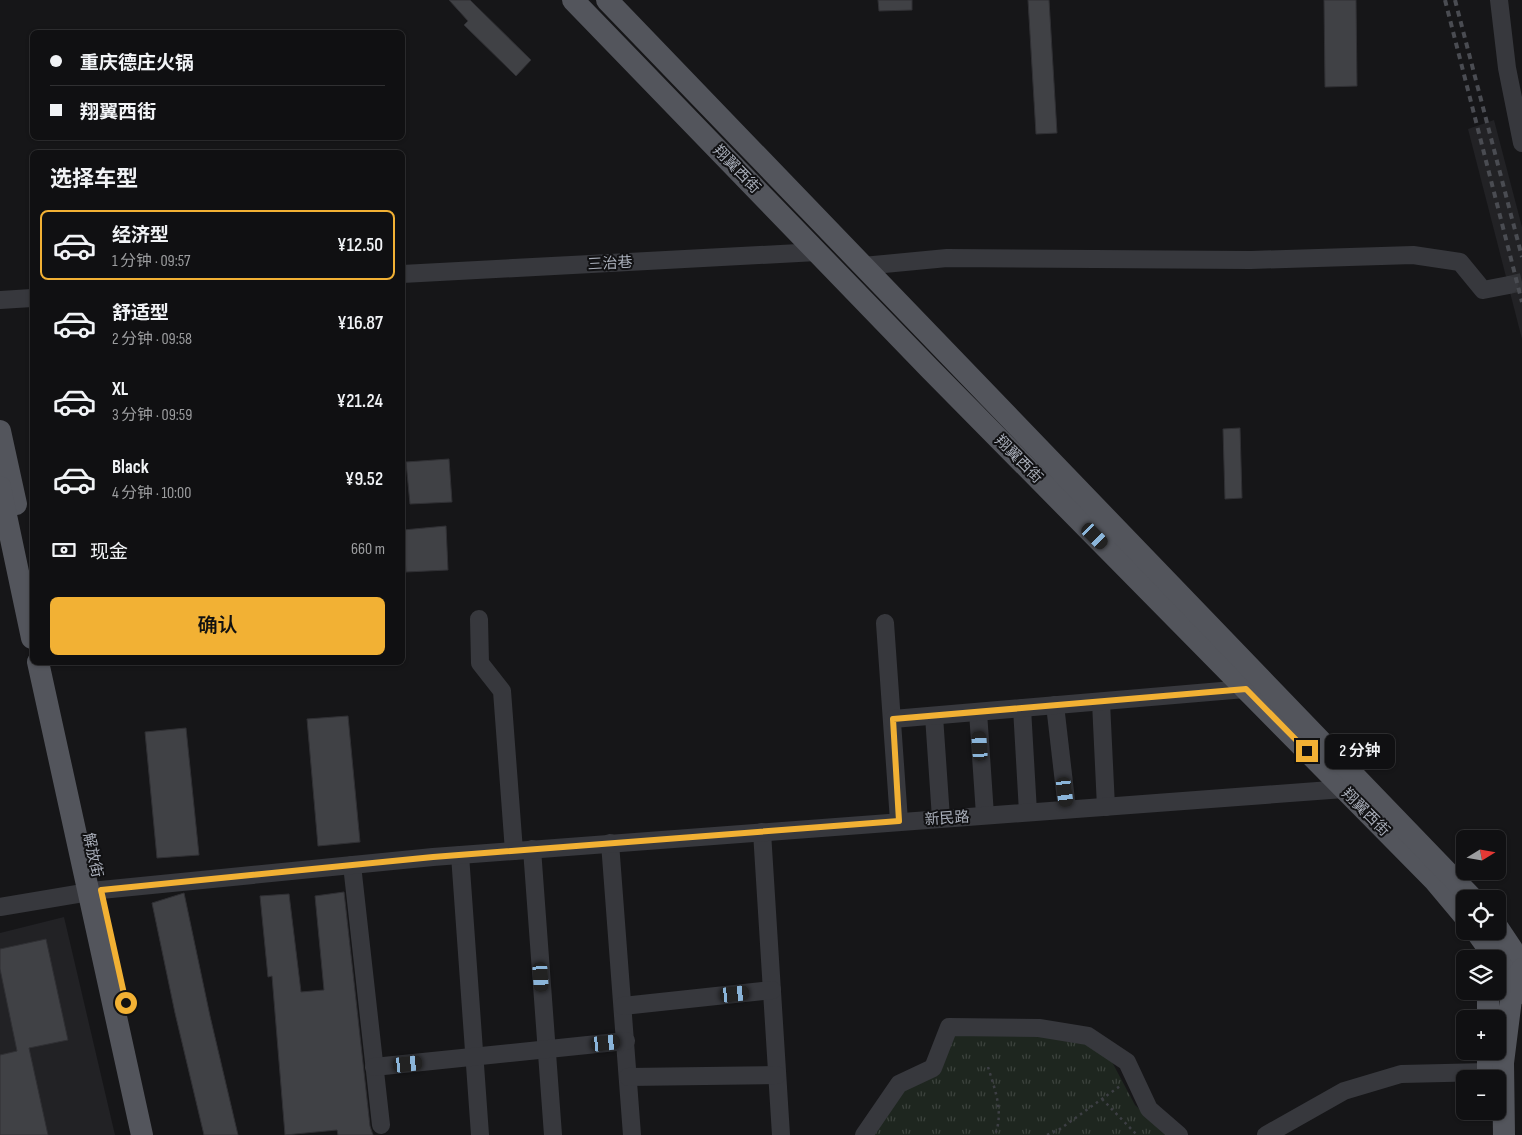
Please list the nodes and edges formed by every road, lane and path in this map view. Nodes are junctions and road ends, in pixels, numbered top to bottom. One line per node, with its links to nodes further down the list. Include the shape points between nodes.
1 (573, 0): 5 (main road, 翔翼西街)
2 (606, 0): 6 (main road, 翔翼西街)
3 (1500, 0): 4 (street, via 1507,68)
4 (1522, 143)
5 (817, 252): 7 (street, 三治巷); 19 (main road, 翔翼西街)
6 (863, 266): 8 (street, via 948,258 1251,260 1413,255 1460,262 1483,290); 39 (main road, 翔翼西街)
7 (405, 274)
8 (1509, 285)
9 (30, 298): 10 (street)
10 (0, 300)
11 (0, 431): 13 (main road)
12 (0, 487): 16 (main road)
13 (30, 569)
14 (479, 619): 36 (street, via 480,664 502,691)
15 (885, 623): 25 (street)
16 (30, 629)
17 (39, 665): 40 (main road)
18 (52, 665): 40 (main road, 解放街)
19 (1246, 689): 20 (street); 26 (main road, 翔翼西街)
20 (1101, 702): 21 (street); 27 (street)
21 (1055, 705): 22 (street); 28 (street)
22 (1022, 708): 23 (street); 29 (street)
23 (978, 712): 24 (street); 30 (street)
24 (934, 716): 25 (street); 31 (street)
25 (893, 719): 32 (street)
26 (1344, 789): 27 (street, 新民路); 41 (main road, 翔翼西街)
27 (1106, 807): 28 (street, 新民路)
28 (1067, 810): 29 (street, 新民路)
29 (1028, 812): 30 (street, 新民路)
30 (985, 815): 31 (street, 新民路)
31 (940, 818): 32 (street, 新民路)
32 (899, 821): 33 (street, 新民路)
33 (762, 832): 34 (street, 新民路); 45 (street)
34 (610, 843): 35 (street, 新民路); 46 (street)
35 (532, 849): 36 (street, 新民路); 48 (street)
36 (514, 851): 37 (street, 新民路)
37 (460, 855): 38 (street, 新民路); 49 (street)
38 (352, 865): 40 (street, 新民路); 50 (street)
39 (1464, 890)
40 (95, 891): 42 (street, 新民路); 59 (main road); 60 (main road, 解放街)
41 (1456, 906)
42 (0, 907)
43 (1490, 945): 44 (main road); 44 (main road)
44 (1520, 978): 72 (main road, via 1504,1063)
45 (772, 990): 46 (street); 53 (street)
46 (623, 1006): 47 (street)
47 (626, 1041): 48 (street); 55 (street)
48 (546, 1049): 49 (street); 62 (street)
49 (474, 1057): 50 (street); 61 (street)
50 (374, 1067): 58 (street)
51 (988, 1067): 66 (path, via 999,1107 999,1122)
52 (1488, 1067): 70 (street, via 1402,1074 1344,1090)
53 (777, 1075): 55 (street); 64 (street)
54 (1133, 1076): 56 (path); 65 (street, via 1126,1062 1088,1036 1039,1028 949,1027 933,1068 899,1084); 69 (street, via 1149,1109)
55 (628, 1077): 63 (street)
56 (1102, 1099): 67 (path, via 1060,1130); 68 (path)
57 (1489, 1120): 71 (main road)
58 (381, 1126)
59 (142, 1135)
60 (155, 1135)
61 (480, 1135)
62 (553, 1135)
63 (632, 1135)
64 (781, 1135)
65 (864, 1135)
66 (994, 1135)
67 (1047, 1135)
68 (1137, 1135)
69 (1179, 1135)
70 (1266, 1135)
71 (1489, 1135)
72 (1504, 1135)

